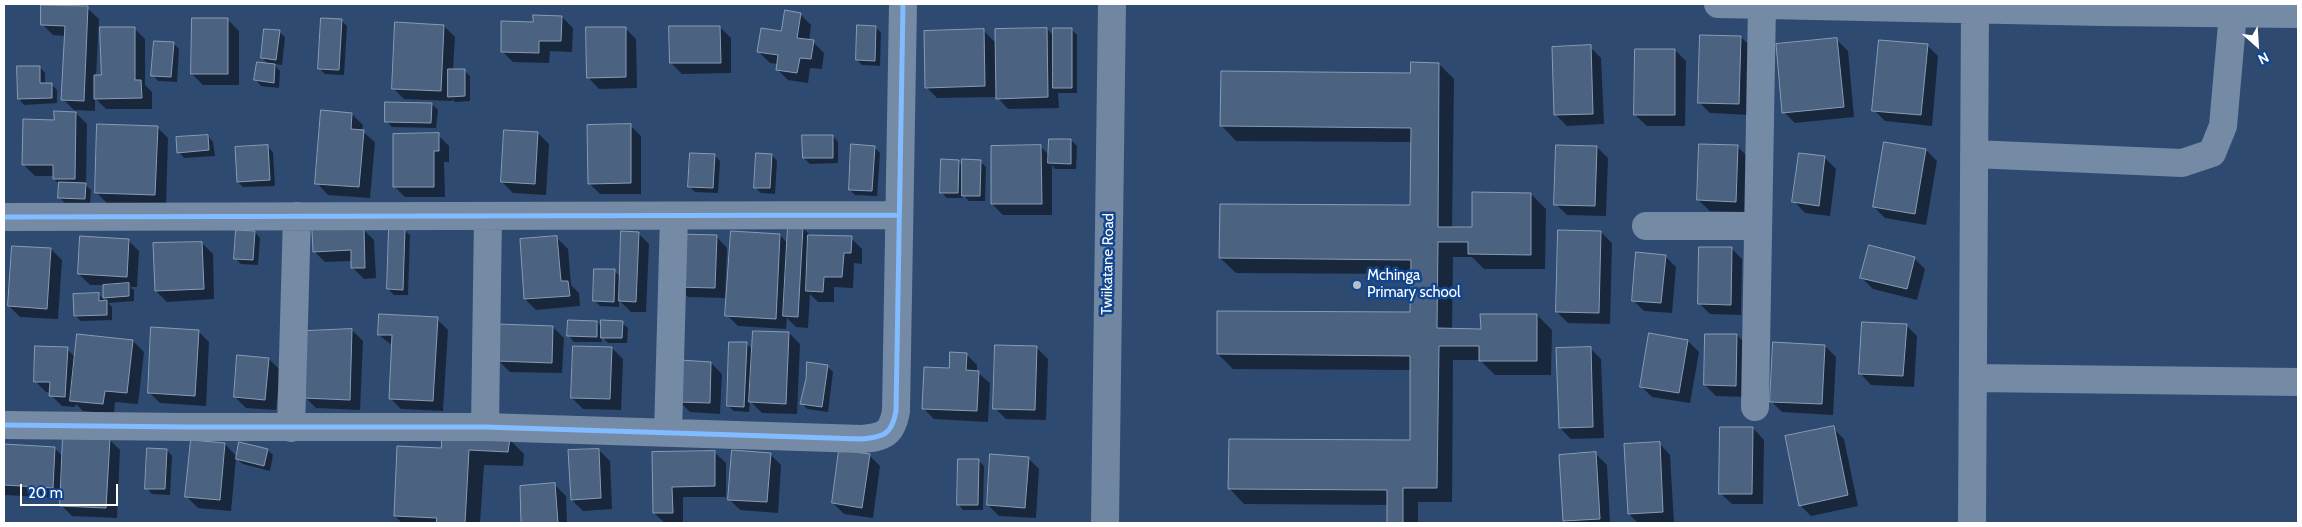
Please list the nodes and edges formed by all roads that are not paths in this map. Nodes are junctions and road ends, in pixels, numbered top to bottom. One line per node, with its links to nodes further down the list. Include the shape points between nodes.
1 (902, 4): 13 (street)
2 (1112, 4): 24 (main road, Twiikatane Road)
3 (1718, 4): 4 (street)
4 (1762, 5): 6 (street); 16 (street)
5 (2102, 8): 6 (street); 7 (street)
6 (1975, 10): 9 (street)
7 (2233, 13): 8 (street); 9 (street, via 2223,126 2212,153 2182,163)
8 (2298, 14)
9 (1974, 154): 17 (street)
10 (297, 216): 11 (street); 14 (street); 22 (street)
11 (488, 216): 12 (street); 21 (street)
12 (674, 216): 13 (street); 23 (street)
13 (899, 216): 23 (street, via 896,411 888,432 862,439)
14 (4, 217)
15 (1646, 226): 16 (street)
16 (1758, 226): 19 (street)
17 (1974, 378): 18 (street); 25 (street)
18 (2298, 382)
19 (1755, 407)
20 (4, 424): 22 (street)
21 (485, 427): 22 (street); 23 (street)
22 (290, 428)
23 (668, 432)
24 (1104, 523)
25 (1972, 523)

